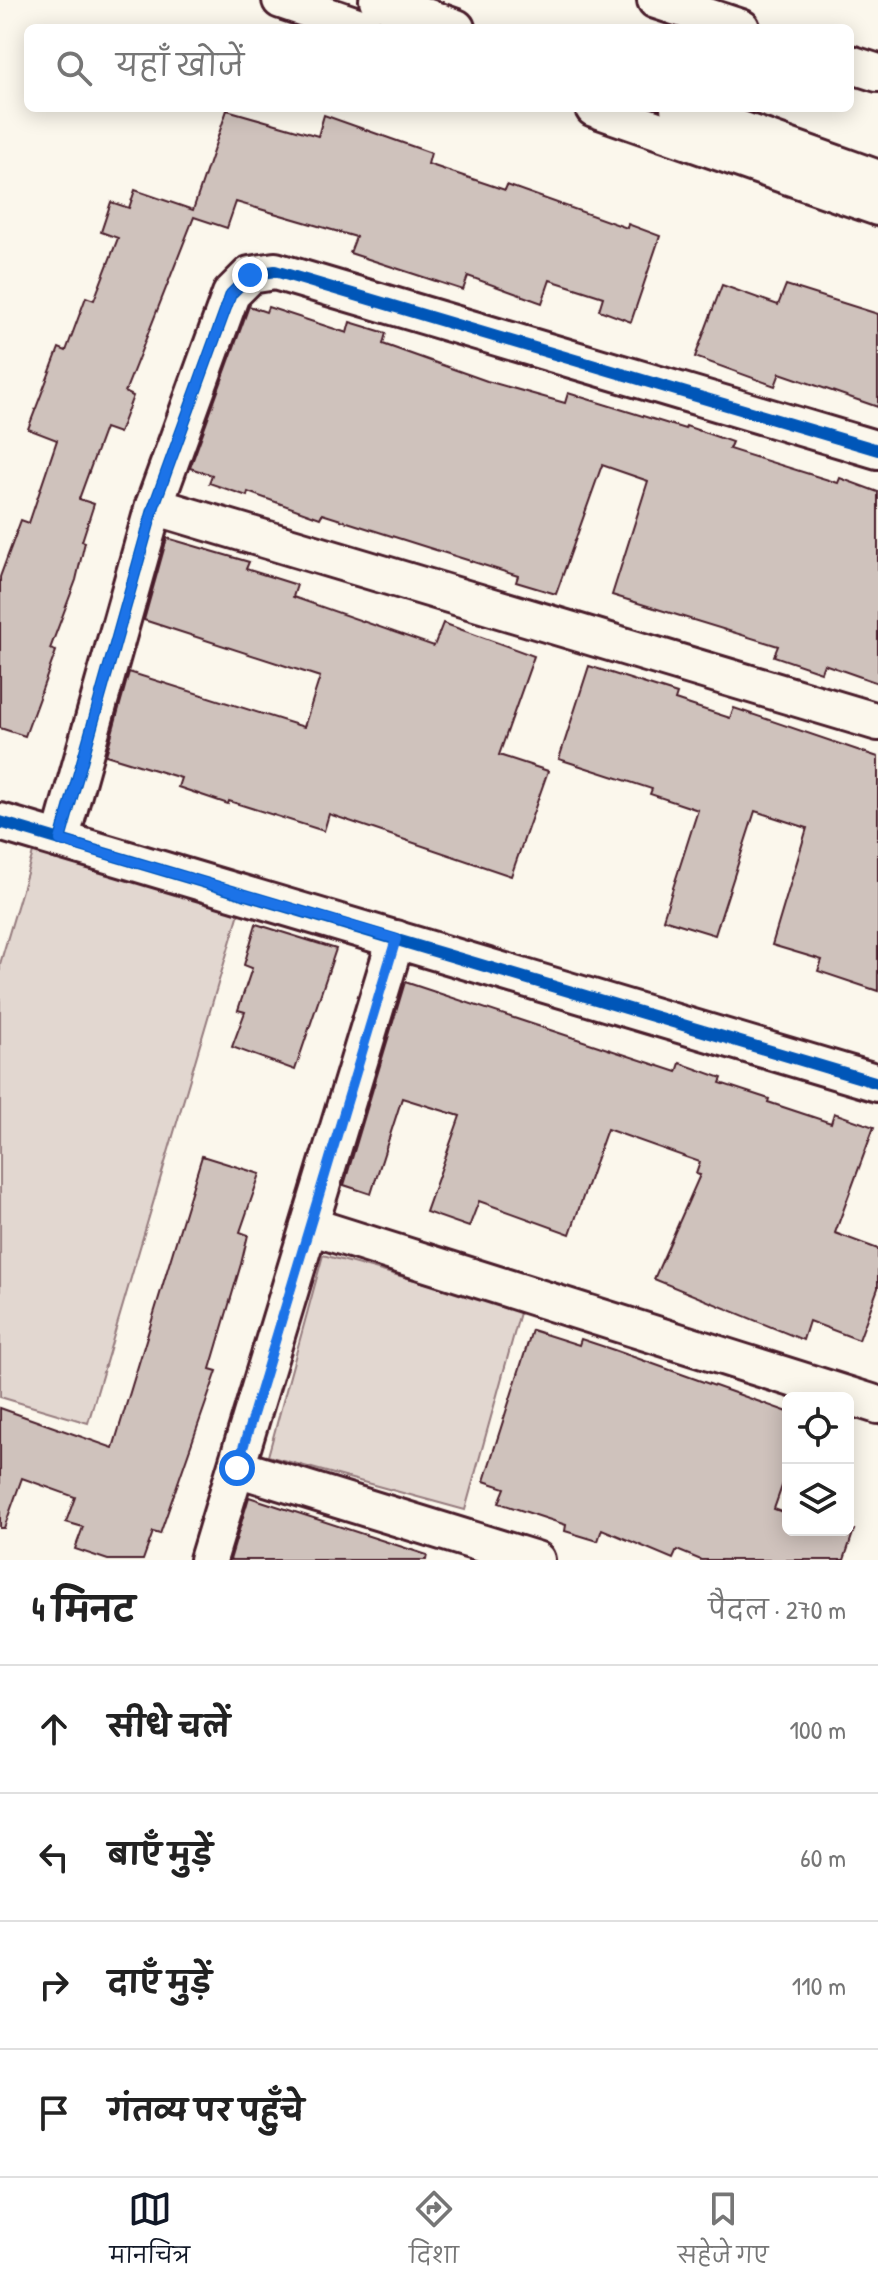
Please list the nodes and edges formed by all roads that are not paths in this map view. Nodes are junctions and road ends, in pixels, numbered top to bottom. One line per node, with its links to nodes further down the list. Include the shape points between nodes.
1 (281, 0): 4 (street)
2 (378, 0): 5 (street)
3 (656, 0): 6 (street)
4 (351, 24)
5 (445, 24)
6 (729, 24)
7 (854, 65): 8 (street)
8 (878, 73)
9 (605, 112): 12 (street)
10 (690, 112): 11 (street)
11 (878, 179)
12 (878, 207)
13 (878, 450): 14 (street, via 275,271 250,275 231,294)
14 (154, 506): 15 (street); 17 (street)
15 (878, 722)
16 (0, 822): 17 (street)
17 (60, 840): 18 (street)
18 (396, 939): 19 (street); 20 (street)
19 (878, 1083)
20 (310, 1226): 21 (street); 22 (street)
21 (878, 1405)
22 (237, 1468): 23 (street); 24 (street)
23 (208, 1560)
24 (536, 1560)

